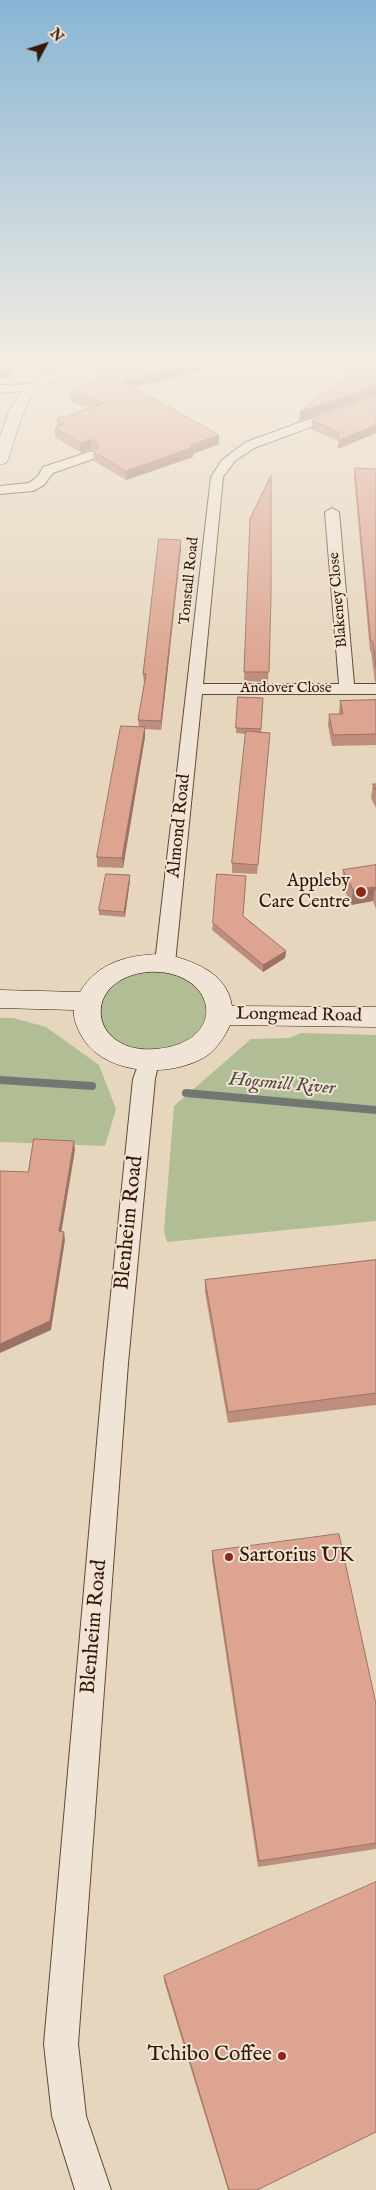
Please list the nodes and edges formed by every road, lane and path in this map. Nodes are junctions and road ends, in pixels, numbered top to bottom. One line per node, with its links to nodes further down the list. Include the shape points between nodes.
1 (59, 466): 3 (street, via 48,470 42,482 34,487)
2 (222, 466): 5 (street, Tonstall Road, via 218,477)
3 (0, 490)
4 (332, 512): 6 (street, Blakeney Close)
5 (195, 689): 6 (street, Andover Close); 8 (street, Almond Road)
6 (347, 689): 7 (street, Andover Close)
7 (376, 689)
8 (165, 963): 10 (street, Longmead Road, via 140,964 119,970 97,985); 11 (street, Longmead Road, via 187,969 210,984 219,1000)
9 (0, 998): 10 (street)
10 (88, 1001): 13 (street, Longmead Road, via 86,1020 94,1036 105,1047 125,1057)
11 (221, 1015): 12 (street, Longmead Road); 13 (street, Longmead Road, via 215,1032 202,1045 183,1056)
12 (376, 1017)
13 (149, 1061): 14 (street, Blenheim Road, via 144,1079 116,1363 61,2044 69,2116)
14 (93, 2190)

